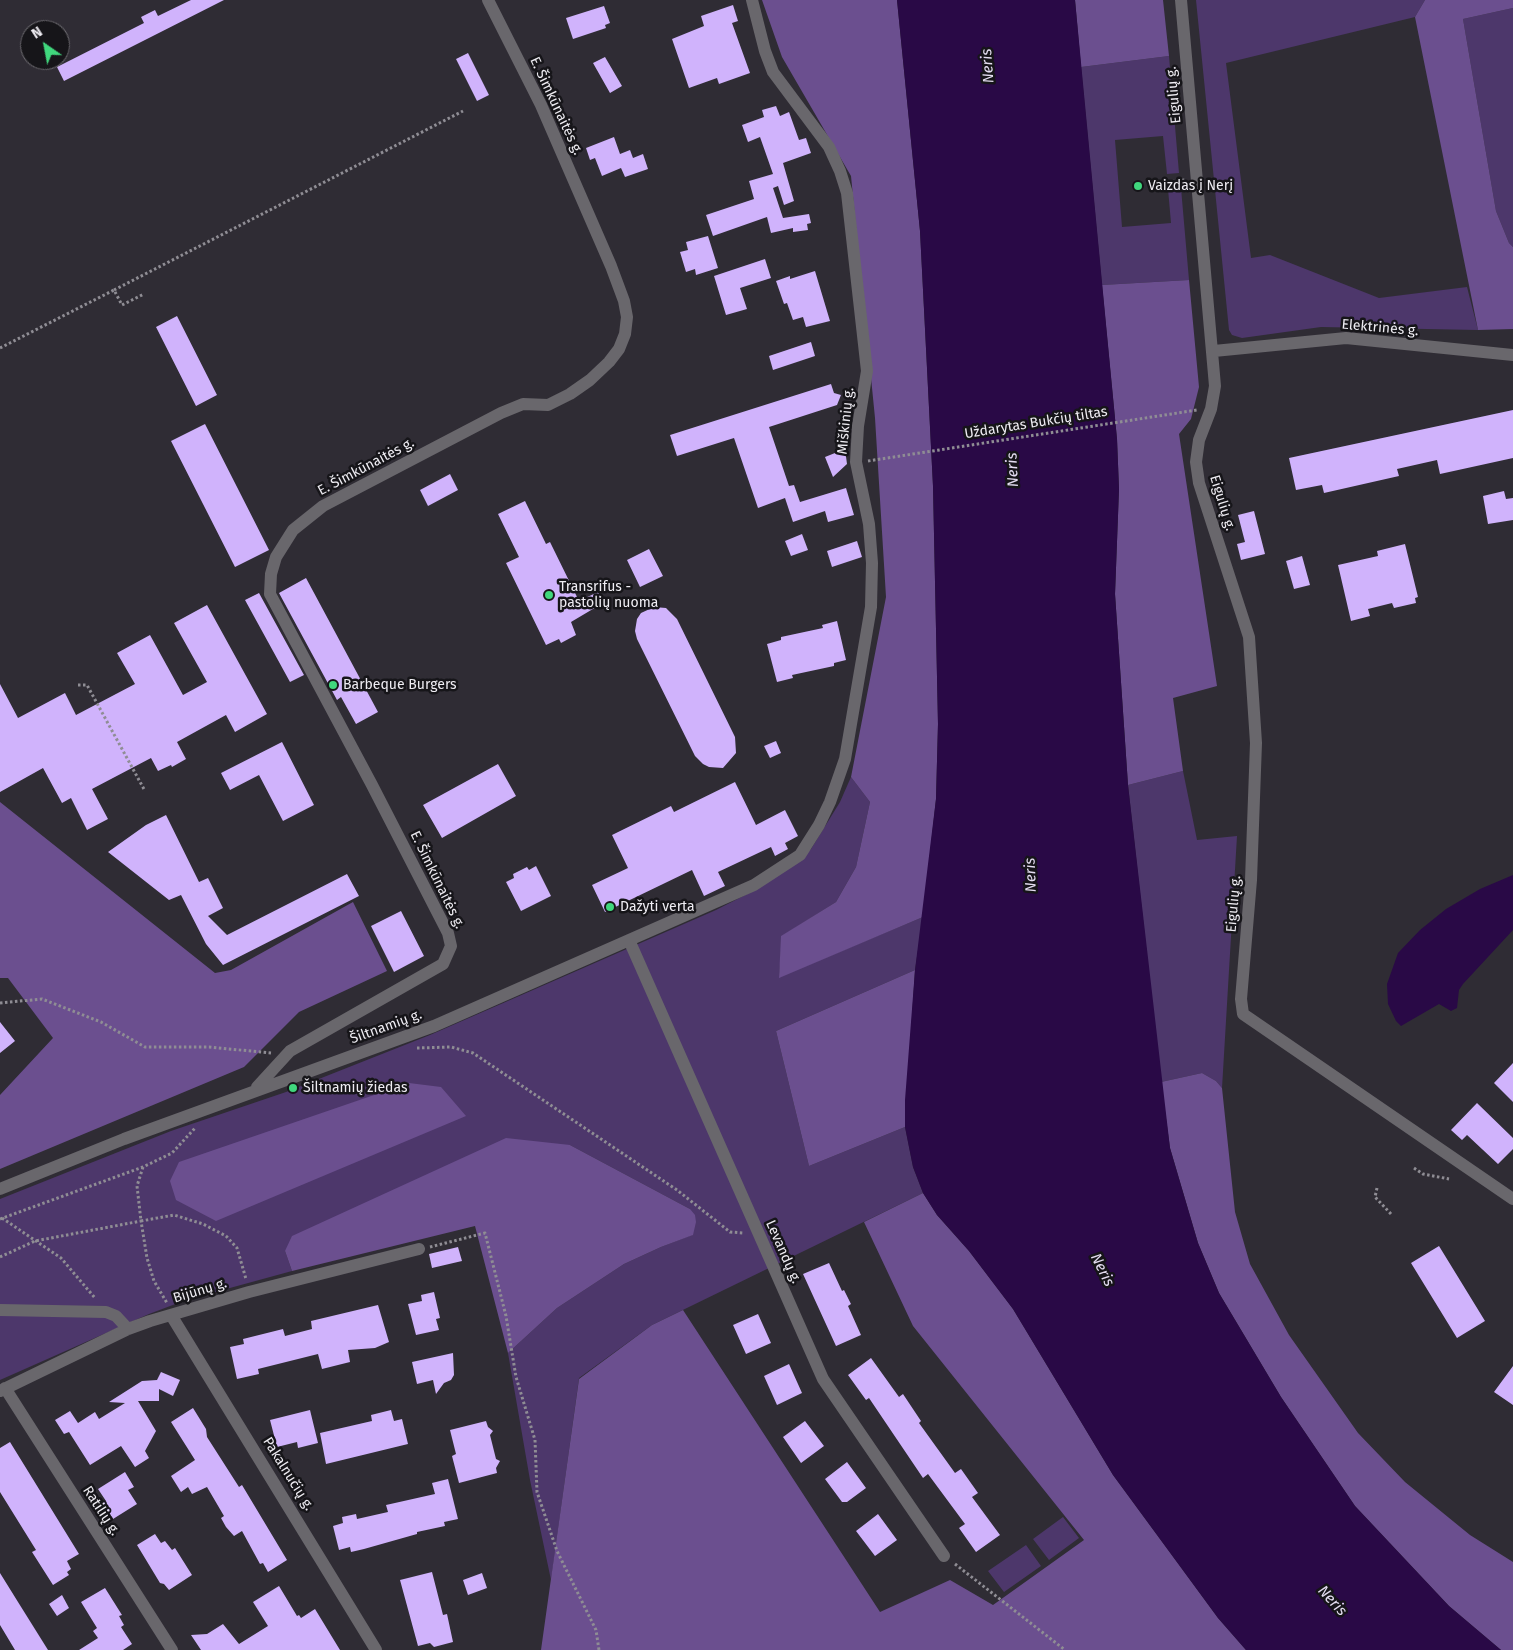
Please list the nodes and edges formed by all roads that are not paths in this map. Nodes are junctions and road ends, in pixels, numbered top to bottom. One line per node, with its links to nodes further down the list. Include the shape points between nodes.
1 (488, 0): 8 (street, E. Šimkūnaitės g., via 540,105 611,266 624,301 627,317 625,334 609,362 570,394 548,405 524,404 501,413 323,506 293,530 276,557 270,594 372,785 452,946 443,964 290,1051)
2 (752, 0): 6 (street, Miškinių g., via 773,72 829,147 847,193 866,371 856,462 869,524 872,563 872,607 845,759 819,825 800,855)
3 (1181, 0): 4 (street, Eigulių g.)
4 (1214, 351): 5 (street, Elektrinės g., via 1346,338); 10 (street, Eigulių g., via 1216,386 1199,440 1196,462 1199,482 1249,637 1256,743 1251,880 1241,999 1243,1014)
5 (1513, 355)
6 (774, 873): 7 (street, Šiltnamių g., via 754,885)
7 (629, 940): 8 (street, Šiltnamių g., via 434,1026); 16 (street, Levandų g., via 823,1379)
8 (254, 1090): 9 (street, Šiltnamių g.)
9 (0, 1189)
10 (1513, 1199)
11 (419, 1249): 13 (street, Bijūnų g.)
12 (0, 1310): 14 (street, via 106,1312 116,1316)
13 (172, 1315): 14 (street, Bijūnų g.); 18 (street, Pakalnučių g.)
14 (128, 1329): 15 (street, Bijūnų g.)
15 (2, 1390): 17 (street, Ratilių g.)
16 (944, 1556)
17 (172, 1650)
18 (376, 1650)

